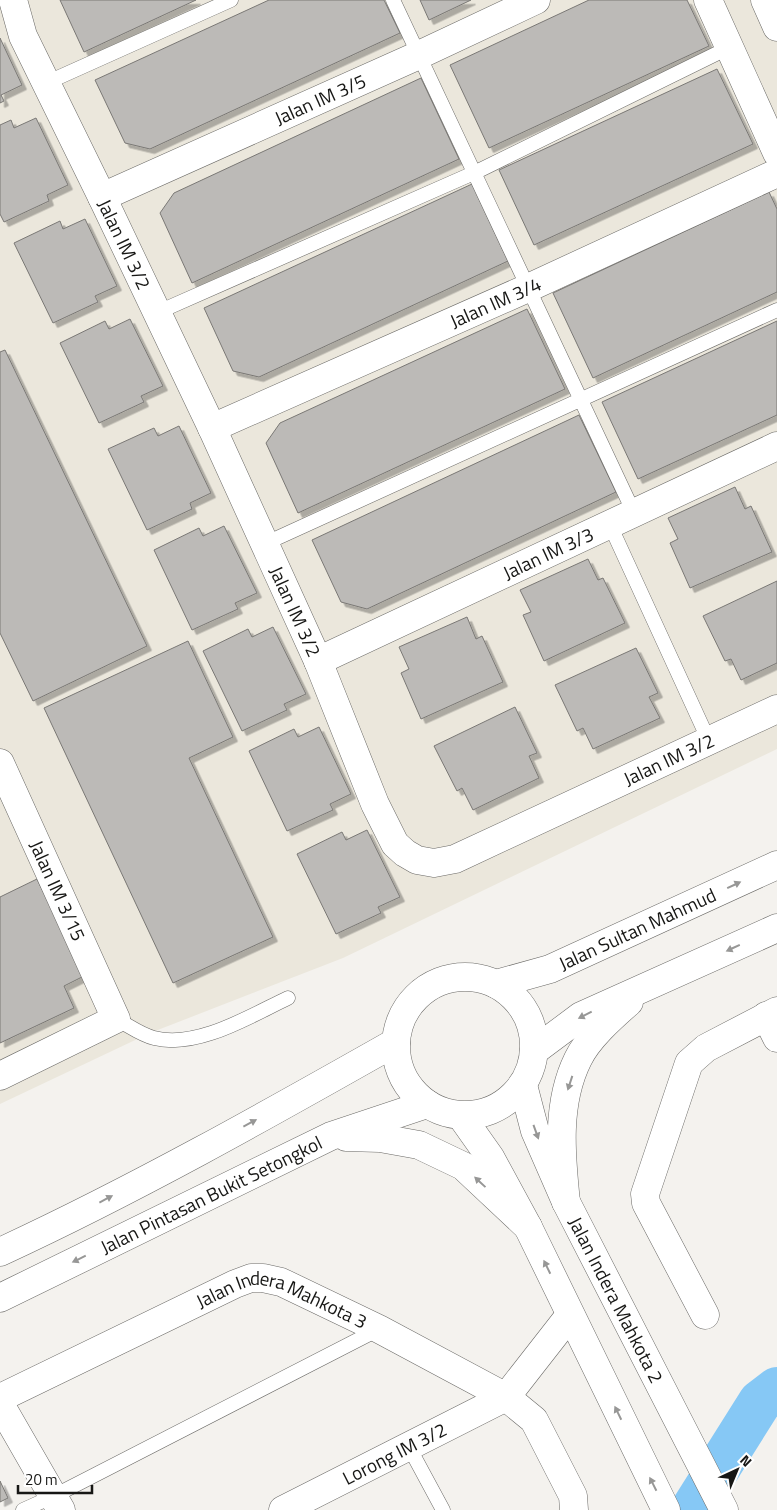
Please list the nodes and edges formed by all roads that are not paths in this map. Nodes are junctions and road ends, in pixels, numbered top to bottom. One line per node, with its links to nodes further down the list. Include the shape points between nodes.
1 (13, 0): 10 (street, Jalan IM 3/2, via 23,36)
2 (231, 0): 10 (lane)
3 (394, 0): 9 (lane)
4 (536, 0): 9 (street, Jalan IM 3/5)
5 (708, 0): 8 (street)
6 (765, 0): 7 (street)
7 (777, 27)
8 (730, 47): 11 (street); 12 (lane)
9 (419, 55): 12 (lane); 14 (street, Jalan IM 3/5)
10 (46, 83): 14 (street, Jalan IM 3/2)
11 (777, 153)
12 (476, 172): 15 (lane); 17 (lane)
13 (777, 173): 15 (street, Jalan IM 3/4)
14 (102, 197): 17 (street, Jalan IM 3/2)
15 (528, 288): 18 (lane); 19 (street, Jalan IM 3/4)
16 (777, 310): 18 (lane)
17 (156, 313): 19 (street, Jalan IM 3/2)
18 (580, 398): 21 (lane); 23 (lane)
19 (212, 428): 23 (street, Jalan IM 3/2)
20 (777, 446): 21 (street, Jalan IM 3/3)
21 (634, 513): 22 (street, Jalan IM 3/3)
22 (610, 525): 24 (street, Jalan IM 3/3); 26 (lane)
23 (264, 544): 24 (street, Jalan IM 3/2)
24 (318, 661): 26 (street, Jalan IM 3/2, via 375,804 395,844 417,860 434,863 455,859)
25 (777, 709): 26 (street, Jalan IM 3/2)
26 (709, 741)
27 (0, 762): 33 (street, Jalan IM 3/15)
28 (777, 865): 30 (street, Jalan Sultan Mahmud, one-way to 28, via 550,969)
29 (777, 928): 31 (street, one-way to 31)
30 (496, 984): 35 (street, via 474,978 451,978 430,986 413,1000 401,1020); 36 (street, via 513,996 526,1012 533,1031)
31 (641, 991): 36 (street, one-way to 36, via 581,1016); 42 (street, one-way to 42, via 608,1020 578,1058 564,1103 562,1156)
32 (288, 998): 33 (lane, via 209,1034 177,1040 154,1038)
33 (116, 1019): 37 (street)
34 (773, 1021): 47 (street, via 706,1048 689,1063 645,1194 650,1210)
35 (396, 1042): 39 (street, via 399,1066 409,1087); 44 (street, one-way to 35, via 308,1092)
36 (534, 1051): 38 (street, via 531,1069)
37 (0, 1076)
38 (523, 1085): 40 (street, via 506,1102 484,1113); 42 (street, Jalan Indera Mahkota 2, one-way to 42, via 535,1131)
39 (427, 1104): 40 (street); 41 (street, Jalan Pintasan Bukit Setongkol)
40 (461, 1116): 43 (street, via 490,1157)
41 (331, 1136): 43 (street, one-way to 41, via 463,1166 419,1145 380,1138); 45 (street, Jalan Pintasan Bukit Setongkol, one-way to 45)
42 (566, 1202): 60 (street, Jalan Indera Mahkota 2)
43 (528, 1227): 46 (street, one-way to 43)
44 (0, 1252)
45 (0, 1298)
46 (570, 1315): 49 (street); 59 (street, one-way to 46)
47 (706, 1315)
48 (379, 1329): 49 (street, Jalan Indera Mahkota 3); 50 (street, Jalan Indera Mahkota 3, via 281,1282 251,1278); 53 (lane)
49 (506, 1396): 52 (street, Lorong IM 3/2); 58 (street, Jalan Indera Mahkota 3, via 534,1420 573,1496)
50 (0, 1398)
51 (0, 1404): 53 (street)
52 (409, 1447): 54 (street, Lorong IM 3/2); 57 (lane)
53 (57, 1503): 55 (lane)
54 (314, 1503): 56 (street, Lorong IM 3/2)
55 (23, 1510)
56 (283, 1510)
57 (443, 1510)
58 (574, 1510)
59 (666, 1510)
60 (724, 1510)

